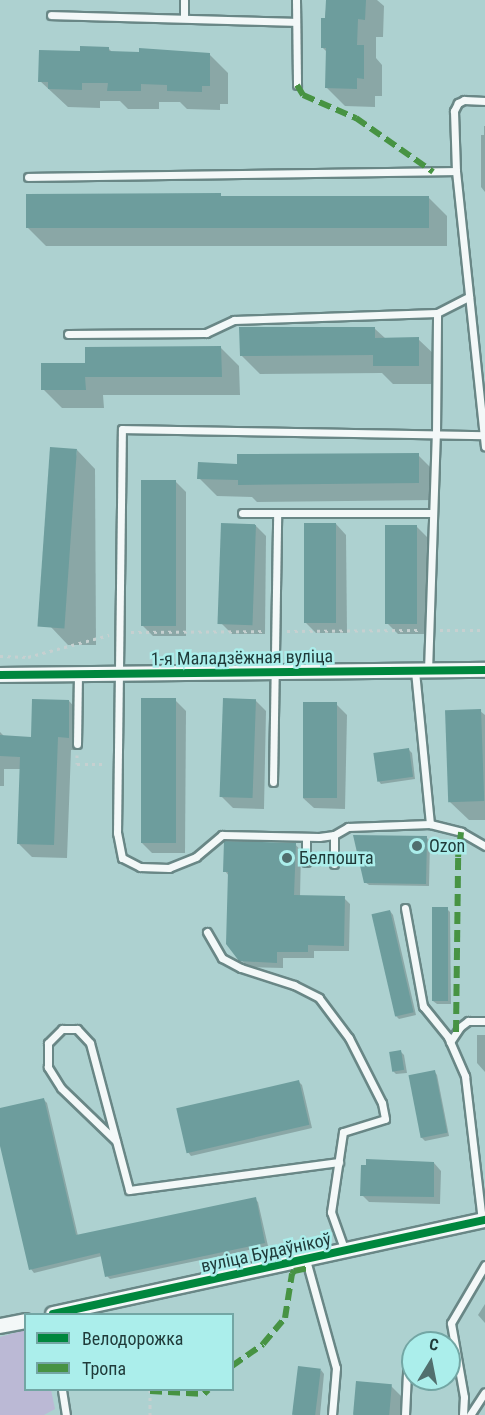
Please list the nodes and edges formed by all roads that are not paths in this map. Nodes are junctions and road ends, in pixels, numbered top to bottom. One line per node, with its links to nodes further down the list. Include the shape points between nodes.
1 (184, 0): 4 (lane)
2 (296, 0): 5 (lane)
3 (51, 15): 4 (lane)
4 (184, 18): 5 (lane)
5 (296, 22): 6 (lane)
6 (297, 85)
7 (485, 101): 8 (lane, via 464,100 454,111)
8 (456, 171): 9 (lane); 10 (lane)
9 (28, 177)
10 (468, 297): 11 (lane); 14 (lane)
11 (437, 313): 12 (lane, via 234,320 206,333); 13 (lane)
12 (68, 334)
13 (436, 434): 14 (lane); 17 (lane); 22 (lane, via 122,429)
14 (482, 435): 15 (lane)
15 (485, 446)
16 (242, 513): 18 (lane)
17 (433, 513): 18 (lane); 20 (lane, via 430,630)
18 (277, 514): 21 (lane)
19 (485, 670): 20 (street, 1-я Маладзёжная вуліца)
20 (422, 671): 21 (street, 1-я Маладзёжная вуліца); 27 (lane)
21 (274, 672): 22 (street, 1-я Маладзёжная вуліца); 26 (lane)
22 (118, 674): 24 (street, 1-я Маладзёжная вуліца); 29 (lane, via 118,850 122,858 153,869 186,863 222,836)
23 (0, 675): 24 (street, 1-я Маладзёжная вуліца)
24 (78, 675): 25 (lane)
25 (77, 744)
26 (273, 782)
27 (430, 824): 28 (lane, via 348,827); 30 (lane, via 461,832)
28 (334, 835): 29 (lane); 32 (lane)
29 (306, 837): 31 (lane)
30 (485, 846)
31 (306, 862)
32 (334, 864)
33 (405, 908): 36 (lane, via 423,1006)
34 (207, 932): 38 (lane, via 222,958 294,984 319,998 349,1038 385,1119 343,1132)
35 (485, 1021): 36 (lane, via 468,1021)
36 (450, 1042): 39 (lane, via 465,1076)
37 (116, 1141): 37 (lane, via 90,1043 78,1029 62,1029 48,1043 48,1067 61,1088); 38 (lane, via 129,1190)
38 (339, 1162): 40 (lane, via 331,1212)
39 (483, 1220): 40 (street, вуліца Будаўнікоў)
40 (345, 1251): 41 (street, вуліца Будаўнікоў)
41 (306, 1260): 43 (street, вуліца Будаўнікоў); 50 (lane, via 336,1368)
42 (485, 1265): 52 (lane, via 451,1323)
43 (58, 1313)
44 (24, 1320): 45 (street)
45 (0, 1326)
46 (62, 1391): 49 (lane)
47 (406, 1391): 51 (lane)
48 (485, 1392): 53 (lane)
49 (66, 1415)
50 (332, 1415)
51 (405, 1415)
52 (464, 1415)
53 (470, 1415)

